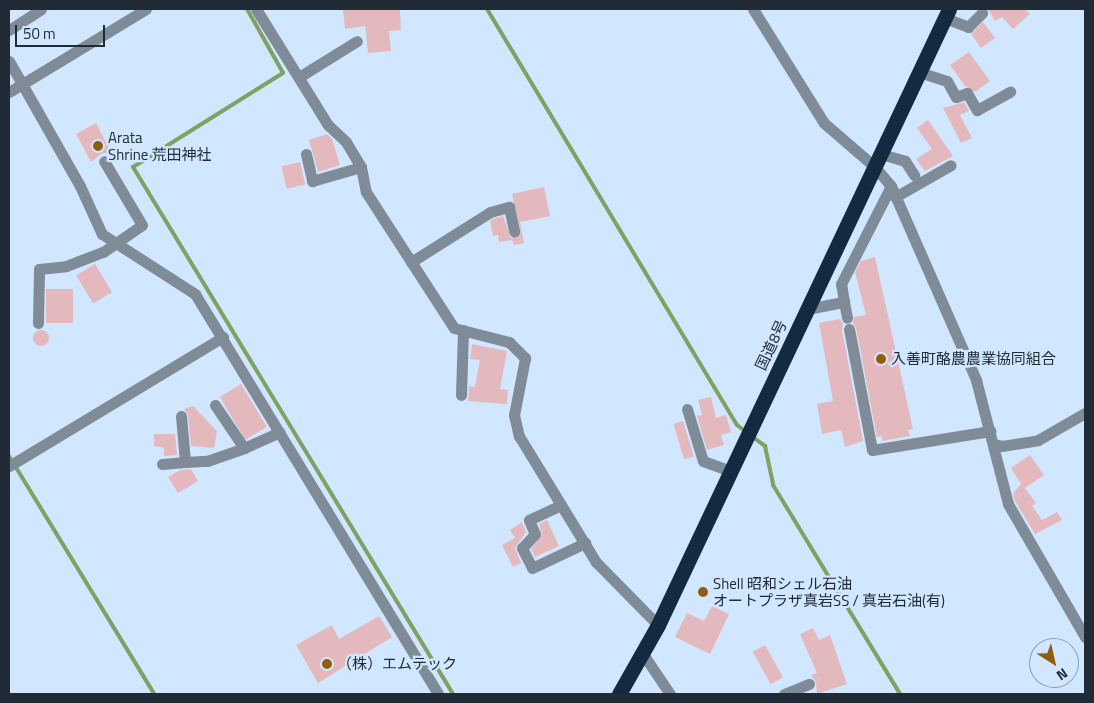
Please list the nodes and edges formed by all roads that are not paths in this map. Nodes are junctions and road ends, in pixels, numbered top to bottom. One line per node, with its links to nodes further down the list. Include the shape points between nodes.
1 (40, 9): 7 (street)
2 (146, 9): 12 (street)
3 (256, 9): 11 (street)
4 (753, 9): 16 (street, via 824,123)
5 (947, 13): 6 (street, via 968,27); 10 (highway, 国道8号)
6 (982, 13)
7 (9, 30)
8 (357, 42): 11 (street)
9 (9, 61): 12 (street)
10 (919, 72): 14 (street, via 947,81 956,98 967,93 977,110); 16 (highway, 国道8号)
11 (299, 78): 19 (street, via 328,125 346,142)
12 (23, 83): 13 (street); 23 (street, via 80,186 102,234)
13 (9, 92)
14 (1010, 92)
15 (306, 154): 19 (street, via 312,181)
16 (878, 160): 20 (street, via 905,160); 21 (street); 26 (highway, 国道8号)
17 (104, 161): 23 (street, via 142,225)
18 (951, 165): 21 (street)
19 (361, 168): 24 (street, via 366,192)
20 (914, 175)
21 (893, 192): 25 (street, via 841,284); 36 (street, via 976,380)
22 (514, 231): 24 (street, via 509,207 490,212)
23 (115, 244): 27 (street, via 66,266 39,270); 29 (street, via 195,294)
24 (411, 262): 28 (street, via 454,328)
25 (844, 302): 26 (street); 36 (street, via 872,450)
26 (807, 309): 42 (highway, 国道8号)
27 (38, 323)
28 (462, 330): 30 (street); 43 (street, via 510,342 525,358 514,414 519,436)
29 (223, 337): 35 (street); 41 (street)
30 (461, 395)
31 (215, 405): 38 (street)
32 (687, 409): 42 (street, via 703,460)
33 (1085, 414): 37 (street, via 1038,440 1002,446)
34 (181, 416): 39 (street)
35 (280, 432): 38 (street); 49 (street)
36 (990, 432): 37 (street)
37 (994, 444): 46 (street, via 1008,504)
38 (244, 448): 39 (street, via 207,461)
39 (185, 462): 40 (street)
40 (162, 464)
41 (9, 466)
42 (731, 471): 45 (highway, 国道8号)
43 (561, 505): 44 (street); 44 (street, via 529,520 535,534 522,548 532,568)
44 (585, 543): 45 (street, via 596,562)
45 (658, 625): 47 (highway, 国道8号)
46 (1085, 636)
47 (643, 654): 50 (highway, 国道8号); 51 (street)
48 (809, 684): 52 (street)
49 (438, 694)
50 (619, 694)
51 (670, 694)
52 (784, 694)

